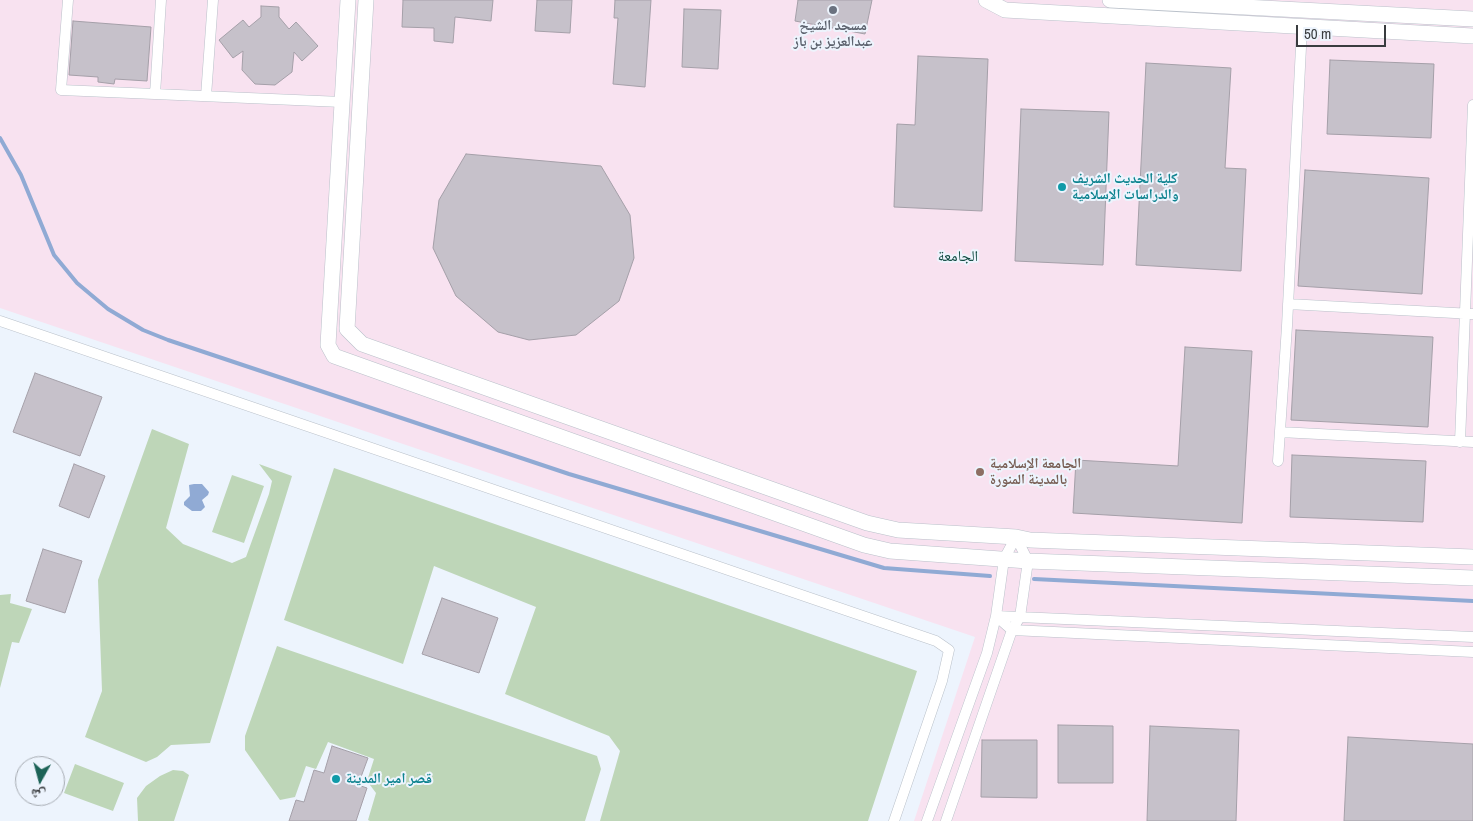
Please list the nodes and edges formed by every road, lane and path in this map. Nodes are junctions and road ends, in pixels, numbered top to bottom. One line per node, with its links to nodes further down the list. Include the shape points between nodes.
1 (68, 0): 13 (street, via 61,90)
2 (161, 0): 13 (street)
3 (213, 0): 14 (street)
4 (348, 0): 15 (main road)
5 (366, 0): 25 (main road, via 347,329 362,344 867,523 898,530)
6 (986, 0): 9 (main road)
7 (1039, 0): 9 (main road, via 1035,4)
8 (1110, 0): 10 (main road)
9 (1005, 10): 11 (main road)
10 (1473, 19)
11 (1302, 27): 12 (main road); 18 (street)
12 (1473, 36)
13 (155, 94): 14 (street)
14 (206, 96): 15 (street)
15 (342, 102): 27 (main road, via 328,345 334,356 864,545 890,551)
16 (1473, 105): 17 (street)
17 (1472, 171): 19 (street)
18 (1288, 304): 19 (street); 21 (street)
19 (1469, 314): 22 (street)
20 (0, 321): 35 (street, via 936,641 949,650 942,681)
21 (1280, 432): 22 (street); 24 (street)
22 (1460, 442): 23 (street)
23 (1473, 442)
24 (1278, 461)
25 (1016, 537): 26 (main road); 27 (street); 28 (street)
26 (1473, 557)
27 (1004, 559): 28 (main road); 30 (street)
28 (1028, 561): 29 (main road); 31 (street)
29 (1473, 578)
30 (996, 616): 31 (street); 32 (street); 36 (street, via 987,653)
31 (1020, 617): 32 (street); 33 (street)
32 (1012, 630): 34 (street); 37 (street)
33 (1473, 637)
34 (1473, 652)
35 (894, 821)
36 (927, 821)
37 (946, 821)

